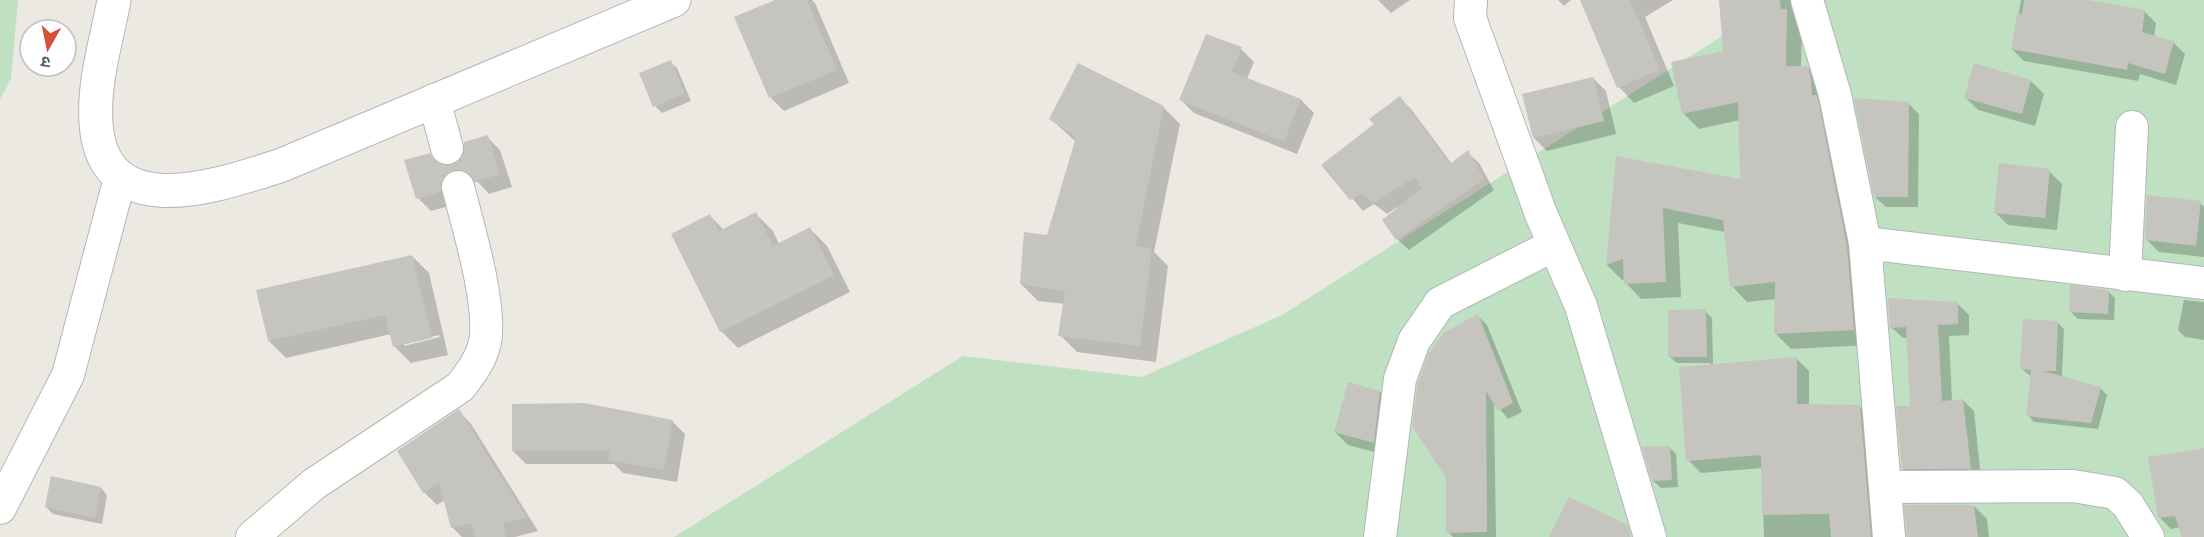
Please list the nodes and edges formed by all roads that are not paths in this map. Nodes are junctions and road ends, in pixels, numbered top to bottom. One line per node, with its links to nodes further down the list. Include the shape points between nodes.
1 (114, 0): 8 (main road, via 96,93 95,122 103,156)
2 (674, 0): 5 (main road)
3 (1471, 0): 11 (street, via 1470,18)
4 (1807, 0): 10 (street, via 1835,95)
5 (434, 100): 7 (street); 8 (main road, via 282,165 232,182 168,191 142,189)
6 (2132, 127): 12 (street)
7 (447, 148)
8 (120, 178): 15 (street, via 68,375)
9 (458, 187): 16 (street, via 486,320 484,343 475,368 460,387 314,484)
10 (1865, 243): 12 (street); 14 (street)
11 (1554, 245): 17 (street, via 1440,303 1414,340 1400,379); 18 (street, via 1581,306)
12 (2125, 275): 13 (street)
13 (2204, 283)
14 (1885, 487): 19 (street); 20 (street, via 2073,486 2115,493 2128,505)
15 (0, 508)
16 (252, 537)
17 (1380, 537)
18 (1650, 537)
19 (1889, 537)
20 (2148, 537)

